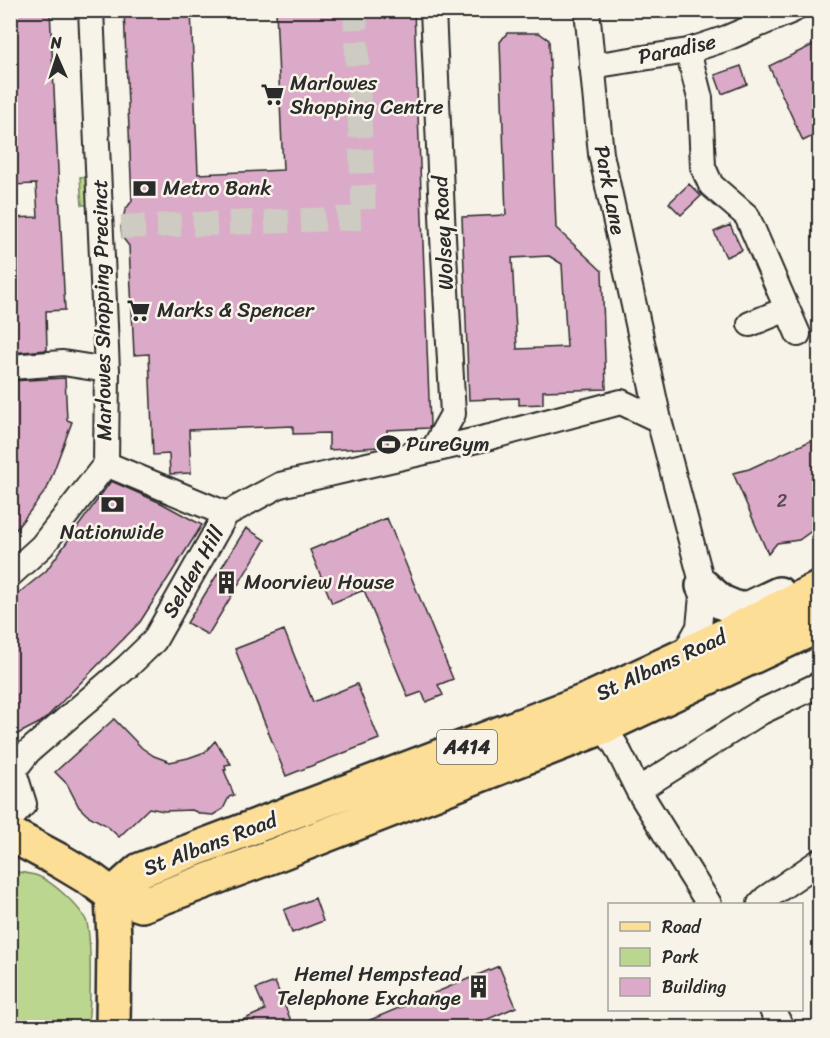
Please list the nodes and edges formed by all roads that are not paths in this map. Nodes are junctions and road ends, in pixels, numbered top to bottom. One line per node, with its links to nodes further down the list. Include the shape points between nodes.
1 (91, 10): 12 (street, Marlowes Shopping Precinct, via 111,227)
2 (433, 10): 14 (street, Wolsey Road)
3 (587, 10): 6 (street, Park Lane)
4 (793, 10): 5 (street, Paradise)
5 (688, 51): 6 (street, Paradise); 7 (street, via 700,98 703,167 711,185 747,216)
6 (592, 66): 10 (street, Park Lane, via 601,154)
7 (787, 309): 8 (street); 9 (street)
8 (750, 324)
9 (798, 334)
10 (647, 366): 13 (street); 15 (street, Park Lane)
11 (10, 367): 12 (street, via 63,363)
12 (107, 370): 18 (street, Marlowes Shopping Precinct)
13 (621, 402): 15 (street); 16 (street, Selden Hill)
14 (453, 414): 16 (street); 17 (street)
15 (659, 420): 22 (street, Park Lane)
16 (490, 437): 17 (street, Selden Hill)
17 (433, 450): 19 (street, Selden Hill, via 280,485)
18 (106, 464): 19 (street); 20 (street, Marlowes Shopping Precinct, via 42,546)
19 (226, 514): 29 (street, Selden Hill, via 154,641 28,752)
20 (10, 575)
21 (819, 578): 22 (street, via 742,611 721,603)
22 (703, 586): 25 (street, via 699,627)
23 (819, 588): 25 (main road, St Albans Road / A414)
24 (819, 625): 28 (main road, St Albans Road / A414)
25 (683, 656): 26 (main road, St Albans Road / A414)
26 (639, 676): 28 (main road, A414, via 599,714); 30 (main road, St Albans Road / A414)
27 (819, 684): 31 (street, via 761,712)
28 (603, 727): 30 (main road, A414, via 573,725 434,776); 31 (street); 35 (main road, St Albans Road / A414, via 142,905)
29 (12, 774): 32 (street, Selden Hill, via 24,804)
30 (379, 779): 35 (main road, St Albans Road / A414, via 140,870)
31 (638, 790): 36 (street)
32 (10, 819)
33 (10, 834): 35 (main road, A414)
34 (819, 861): 37 (street)
35 (112, 895): 39 (main road)
36 (708, 903)
37 (761, 903)
38 (773, 1011): 40 (street)
39 (113, 1028)
40 (782, 1028)

